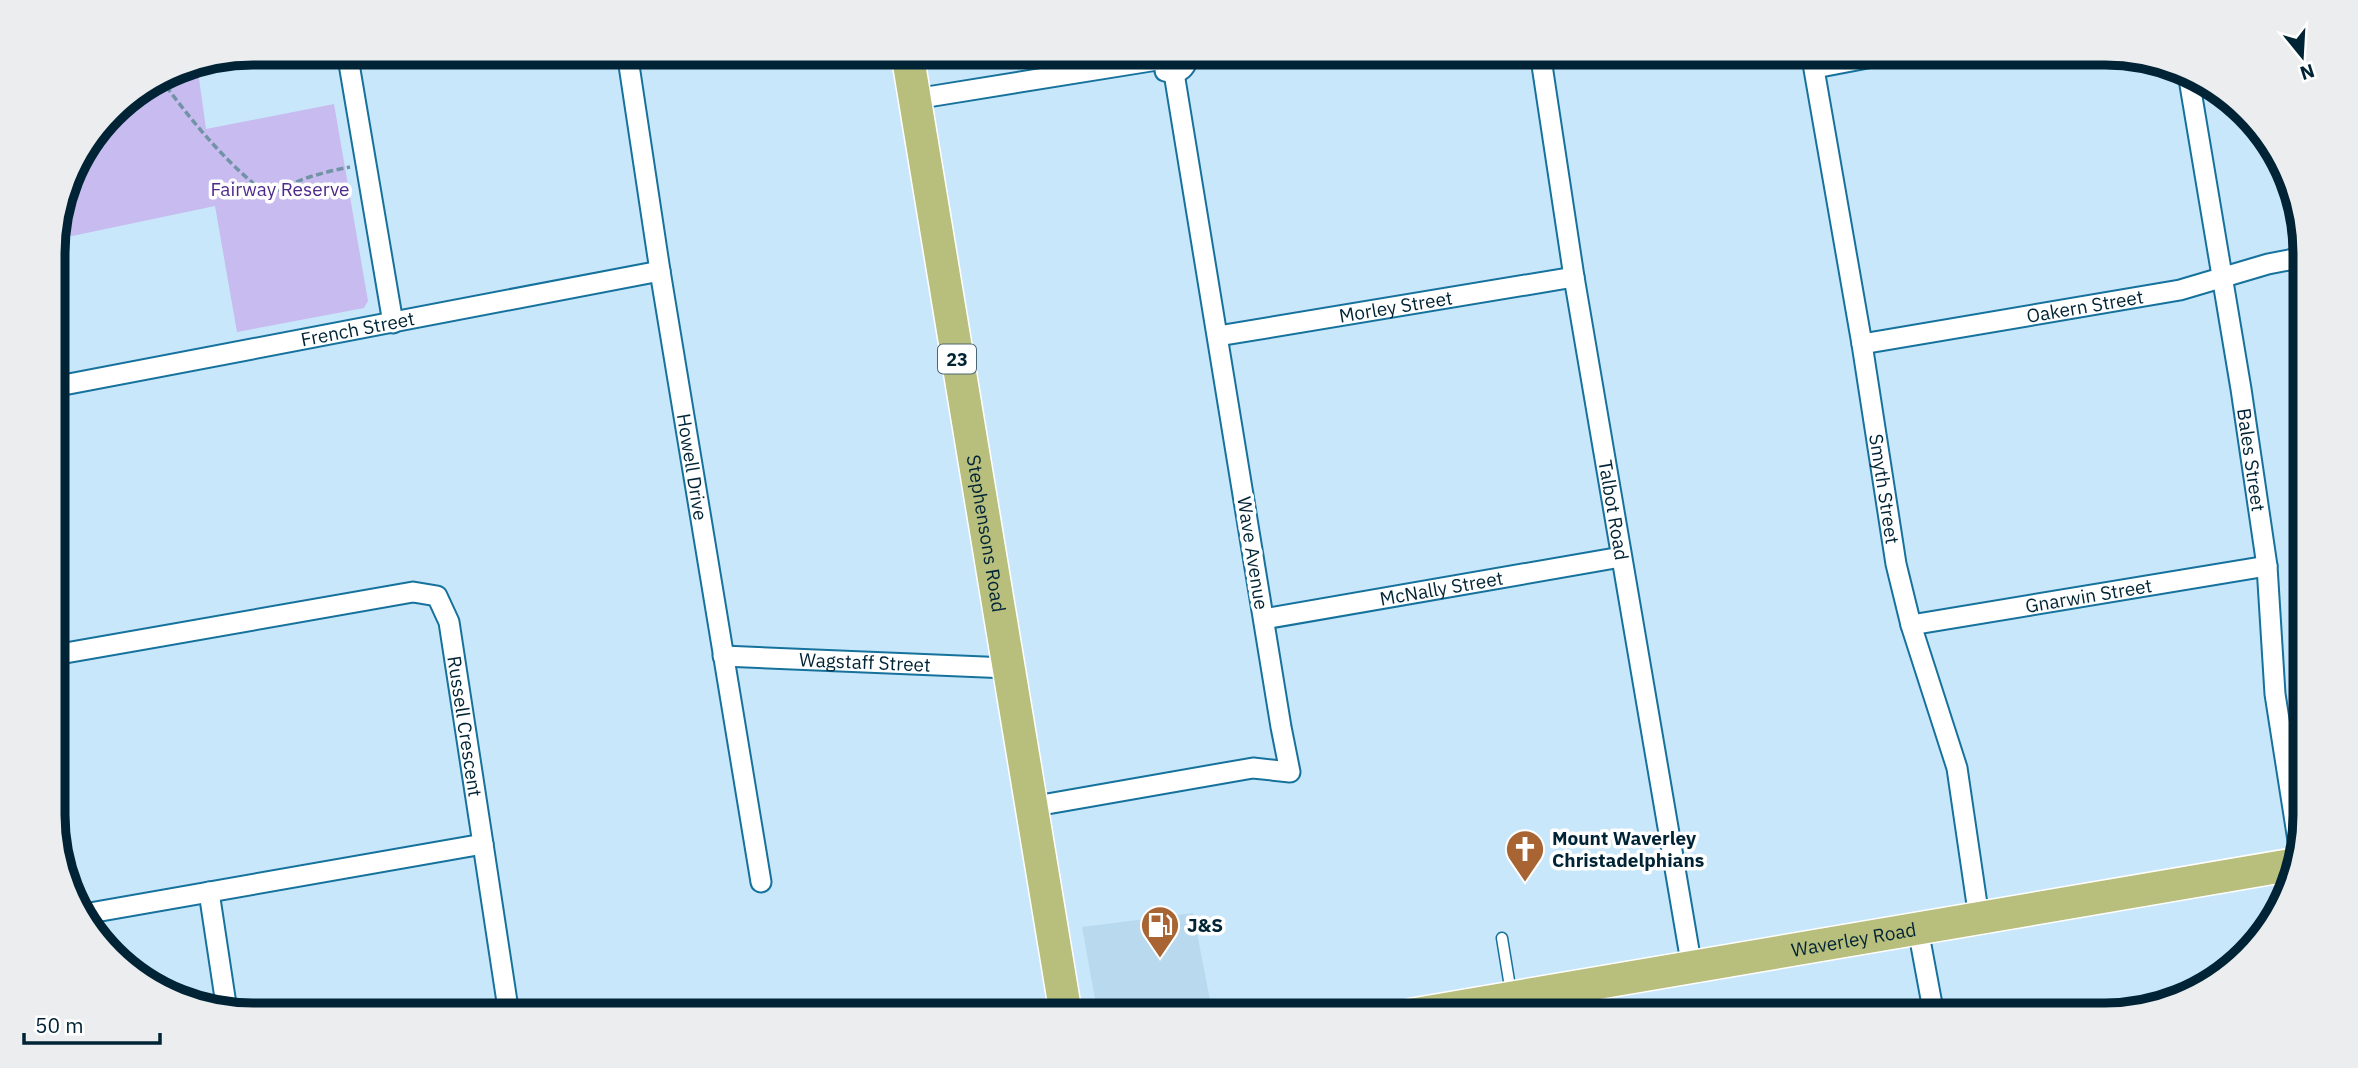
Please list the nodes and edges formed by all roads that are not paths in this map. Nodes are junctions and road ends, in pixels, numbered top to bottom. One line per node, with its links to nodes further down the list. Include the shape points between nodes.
1 (349, 65): 16 (street)
2 (629, 65): 13 (street, Howell Drive)
3 (909, 65): 11 (main road, Stephensons Road / 23)
4 (1106, 65): 11 (street)
5 (1161, 65): 9 (street, via 1164,71)
6 (1186, 65): 9 (street)
7 (1541, 65): 14 (street, Talbot Road)
8 (1814, 65): 18 (street, Smyth Street)
9 (1174, 73): 17 (street, Wave Avenue)
10 (2190, 86): 15 (street, Bales Street)
11 (915, 99): 26 (main road, Stephensons Road / 23)
12 (2293, 260): 15 (street, Oakern Street)
13 (660, 271): 16 (street, French Street); 25 (street, Howell Drive)
14 (1574, 277): 17 (street, Morley Street); 20 (street, Talbot Road)
15 (2222, 277): 18 (street, Oakern Street, via 2180,290); 21 (street, Bales Street)
16 (393, 323): 19 (street, French Street)
17 (1218, 336): 22 (street, Wave Avenue)
18 (1862, 344): 23 (street, Smyth Street, via 1896,564)
19 (65, 385)
20 (1620, 557): 22 (street, McNally Street); 37 (street, Talbot Road)
21 (2267, 566): 23 (street, Gnarwin Street); 28 (street, Bales Street, via 2275,694)
22 (1264, 619): 27 (street, Wave Avenue, via 1290,772 1253,768)
23 (1911, 625): 34 (street, Smyth Street, via 1957,768)
24 (65, 652): 29 (street, Russell Crescent, via 413,592 437,596 449,622)
25 (723, 656): 26 (street, Wagstaff Street); 31 (street, Howell Drive)
26 (1008, 668): 27 (main road, Stephensons Road / 23)
27 (1030, 807): 38 (main road, Stephensons Road / 23)
28 (2293, 810)
29 (483, 844): 32 (street); 41 (street)
30 (2286, 866): 34 (main road, Waverley Road)
31 (761, 883)
32 (209, 892): 33 (street); 40 (street)
33 (92, 913)
34 (1979, 918): 35 (main road, Waverley Road)
35 (1918, 929): 37 (main road, Waverley Road); 46 (street)
36 (1502, 938): 39 (lane)
37 (1692, 968): 39 (main road, Waverley Road)
38 (1060, 971): 42 (main road); 43 (main road, Stephensons Road / 23); 44 (main road)
39 (1512, 998): 45 (main road, Waverley Road)
40 (227, 1002)
41 (507, 1003)
42 (1051, 1003)
43 (1064, 1003)
44 (1080, 1003)
45 (1482, 1003)
46 (1932, 1003)

